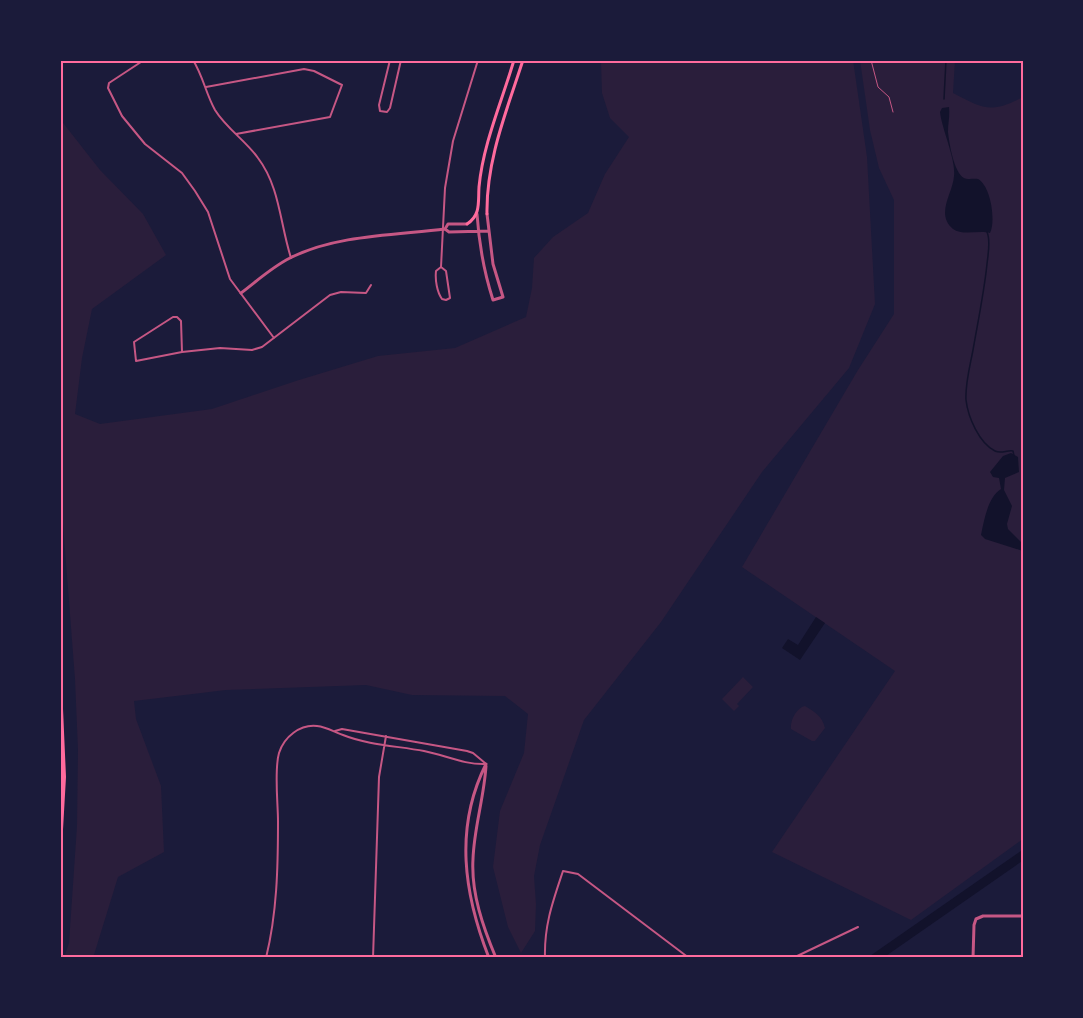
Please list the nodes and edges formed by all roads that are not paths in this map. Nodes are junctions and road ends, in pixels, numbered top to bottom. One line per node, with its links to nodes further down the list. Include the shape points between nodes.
1 (144, 60): 21 (street, via 109,83 108,88 122,116 145,144 182,173 195,191 208,212 230,279)
2 (193, 60): 9 (street)
3 (390, 60): 4 (street, via 379,105 383,113 390,108)
4 (401, 60)
5 (478, 60): 15 (street, via 453,141 445,188)
6 (514, 60): 12 (main road, via 485,153)
7 (523, 60): 13 (main road, via 494,154)
8 (871, 60): 10 (lane, via 878,87 889,98)
9 (206, 87): 11 (street, via 216,111); 11 (street, via 304,69 342,85 330,117)
10 (893, 112)
11 (236, 134): 18 (street, via 259,159 271,181)
12 (477, 214): 14 (main road); 17 (street)
13 (487, 214): 16 (street)
14 (466, 224): 15 (street, via 448,224)
15 (445, 229): 17 (street); 18 (street, via 331,243); 19 (street)
16 (488, 231): 17 (street); 17 (street, via 503,297 493,300)
17 (478, 232)
18 (291, 258): 21 (street)
19 (441, 267): 19 (street, via 435,276 440,296 446,300 451,293 446,271)
20 (371, 285): 22 (street, via 366,293 330,295)
21 (241, 293): 22 (street)
22 (274, 338): 23 (street, via 252,350)
23 (182, 352): 23 (street, via 181,321 177,317 134,342 136,362)
24 (60, 686): 29 (highway)
25 (335, 731): 26 (street); 27 (street); 32 (street, via 317,726 298,729 279,753 278,868)
26 (386, 736): 27 (street); 28 (street, via 467,751)
27 (384, 745): 28 (street, via 470,765); 33 (street, via 379,777)
28 (486, 764): 34 (street, via 473,801 465,858 476,924); 35 (street, via 472,860 483,926)
29 (60, 848)
30 (1023, 916): 39 (street, via 976,919)
31 (858, 927): 38 (street)
32 (267, 958)
33 (373, 958)
34 (489, 958)
35 (496, 958)
36 (545, 958): 37 (street, via 547,919 563,871 578,874)
37 (689, 958)
38 (793, 958)
39 (973, 958)

